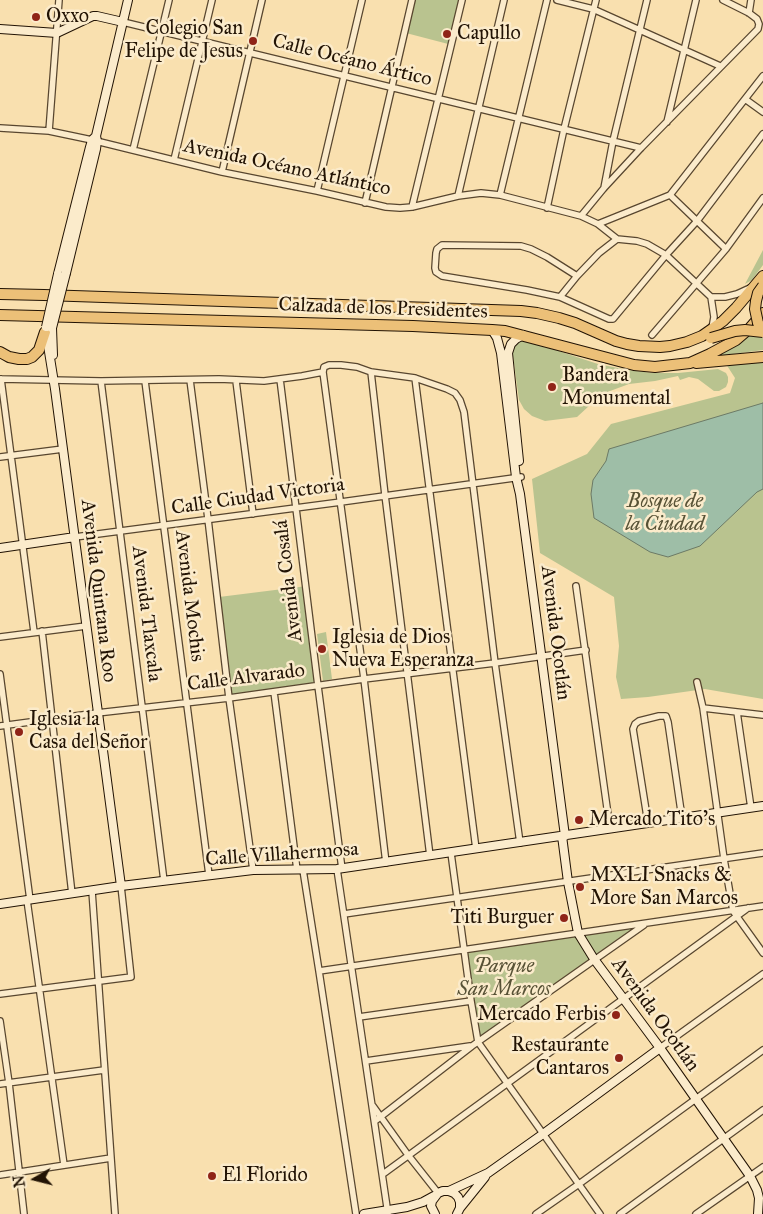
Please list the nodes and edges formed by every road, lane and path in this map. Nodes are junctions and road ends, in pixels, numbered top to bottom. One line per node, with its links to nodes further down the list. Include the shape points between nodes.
1 (60, 0): 23 (street)
2 (128, 0): 19 (main road, Avenida Quintana Roo)
3 (168, 0): 22 (street)
4 (212, 0): 24 (street)
5 (262, 0): 26 (street)
6 (362, 0): 28 (street)
7 (412, 0): 30 (street)
8 (462, 0): 31 (street)
9 (504, 0): 33 (street)
10 (547, 0): 35 (street)
11 (557, 0): 17 (street)
12 (596, 0): 17 (street)
13 (647, 0): 21 (street)
14 (696, 0): 25 (street)
15 (723, 0): 18 (street)
16 (751, 0): 18 (street)
17 (593, 9): 21 (street); 38 (street)
18 (749, 13): 27 (street, via 760,24 758,29)
19 (123, 22): 22 (street, Calle Océano Ártico); 23 (main road, Calle Océano Ártico, via 93,16); 41 (main road, Avenida Quintana Roo)
20 (0, 29): 23 (main road)
21 (640, 29): 25 (street); 42 (street)
22 (161, 31): 24 (street, Calle Océano Ártico); 44 (street)
23 (57, 33): 39 (street)
24 (202, 41): 26 (street, Calle Océano Ártico); 45 (street)
25 (684, 50): 27 (street); 36 (street)
26 (250, 53): 28 (street, Calle Océano Ártico); 46 (street)
27 (720, 66): 36 (street)
28 (345, 76): 30 (street, Calle Océano Ártico); 48 (street)
29 (763, 76): 32 (street)
30 (392, 87): 31 (street, Calle Océano Ártico); 53 (street)
31 (439, 98): 33 (street, Calle Océano Ártico); 54 (street)
32 (745, 98): 34 (street); 50 (street)
33 (478, 108): 35 (street, Calle Océano Ártico); 51 (street)
34 (763, 112)
35 (518, 118): 38 (street, Calle Océano Ártico); 49 (street)
36 (667, 122): 43 (street)
37 (0, 128): 39 (street, Avenida Océano Atlántico)
38 (564, 129): 42 (street, Calle Océano Ártico); 55 (street)
39 (49, 131): 41 (street, Avenida Océano Atlántico)
40 (763, 134): 57 (street)
41 (95, 139): 44 (street, Avenida Océano Atlántico); 78 (main road, Avenida Quintana Roo, bridge)
42 (613, 141): 43 (street, Calle Océano Ártico); 47 (street)
43 (641, 148): 47 (street)
44 (133, 150): 45 (street, Avenida Océano Atlántico)
45 (174, 160): 46 (street, Avenida Océano Atlántico)
46 (222, 172): 48 (street, Avenida Océano Atlántico)
47 (604, 188): 56 (street)
48 (318, 191): 53 (street, Avenida Océano Atlántico)
49 (500, 195): 51 (street, Avenida Océano Atlántico); 55 (street, Avenida Océano Atlántico)
50 (670, 195): 57 (street); 58 (street)
51 (458, 196): 54 (street, Avenida Océano Atlántico)
52 (763, 198): 60 (street)
53 (365, 203): 54 (street, Avenida Océano Atlántico)
54 (412, 207)
55 (547, 208): 56 (street, Avenida Océano Atlántico)
56 (581, 216): 58 (street, Avenida Océano Atlántico)
57 (697, 221): 60 (street); 61 (street)
58 (598, 224): 59 (street, Avenida Océano Atlántico)
59 (617, 239): 61 (street, via 647,244); 62 (street)
60 (726, 249): 64 (street)
61 (666, 255): 64 (street); 67 (street, via 613,319)
62 (577, 276): 67 (street); 67 (street, via 547,257 521,246 442,245 437,249 436,272 446,278)
63 (763, 276): 65 (highway)
64 (696, 283): 68 (street); 83 (street)
65 (759, 286): 68 (street, via 731,296); 74 (highway); 80 (highway, bridge, via 755,309)
66 (0, 294): 69 (highway, Calzada de los Presidentes)
67 (560, 297)
68 (712, 297): 81 (street, via 714,316)
69 (416, 307): 70 (highway, Calzada de los Presidentes); 76 (highway)
70 (428, 308): 77 (highway, via 423,316); 81 (highway, Calzada de los Presidentes, via 537,313 575,323 632,349 652,352 682,348)
71 (763, 313): 84 (highway, Calzada de los Presidentes)
72 (0, 315): 73 (highway, Calzada de los Presidentes)
73 (20, 316): 75 (highway); 76 (highway, Calzada de los Presidentes)
74 (724, 321): 81 (highway); 84 (highway, via 737,328)
75 (0, 324)
76 (413, 326): 77 (highway, Calzada de los Presidentes)
77 (424, 327): 79 (highway, Calzada de los Presidentes)
78 (48, 329): 85 (highway, via 39,350 32,357 19,359); 93 (main road, Avenida Quintana Roo, via 52,338)
79 (492, 330): 82 (highway, Calzada de los Presidentes); 101 (main road, Avenida Ocotlán, via 501,353)
80 (763, 331): 81 (highway, bridge)
81 (711, 334)
82 (522, 335): 87 (highway, Calzada de los Presidentes, via 634,366); 101 (main road, Avenida Ocotlán, via 511,344 508,353)
83 (652, 335)
84 (736, 340): 87 (highway, Calzada de los Presidentes)
85 (0, 352)
86 (763, 357): 87 (highway)
87 (690, 363)
88 (323, 370): 89 (street, via 329,365 341,365); 92 (street); 105 (street)
89 (371, 372): 90 (street); 104 (street)
90 (414, 378): 102 (street, via 455,393 460,400); 103 (street)
91 (1, 379): 93 (street); 99 (street)
92 (280, 379): 97 (street); 106 (street, Avenida Cosalá)
93 (54, 380): 95 (street); 98 (main road, Avenida Quintana Roo)
94 (190, 380): 96 (street); 97 (street); 108 (street)
95 (101, 381): 96 (street); 110 (street, Avenida Tlaxcala)
96 (145, 381): 109 (street, Avenida Mochis)
97 (236, 381): 107 (street)
98 (63, 449): 99 (street); 111 (main road, Avenida Quintana Roo)
99 (12, 456): 100 (street); 112 (street)
100 (0, 457)
101 (518, 477): 102 (street, Calle Ciudad Victoria); 120 (main road, Avenida Ocotlán)
102 (472, 484): 103 (street, Calle Ciudad Victoria); 121 (street)
103 (429, 490): 104 (street, Calle Ciudad Victoria); 122 (street)
104 (385, 495): 105 (street, Calle Ciudad Victoria); 124 (street)
105 (341, 502): 106 (street, Calle Ciudad Victoria); 125 (street)
106 (296, 508): 107 (street, Calle Ciudad Victoria); 127 (street, Avenida Cosalá)
107 (252, 514): 108 (street, Calle Ciudad Victoria)
108 (208, 519): 109 (street, Calle Ciudad Victoria); 129 (street)
109 (164, 526): 110 (street, Calle Ciudad Victoria); 130 (street, Avenida Mochis)
110 (119, 532): 111 (street, Calle Ciudad Victoria); 131 (street, Avenida Tlaxcala)
111 (75, 537): 112 (main road, Calle Ciudad Victoria); 115 (main road, Avenida Quintana Roo)
112 (23, 544): 113 (main road, Calle Ciudad Victoria); 117 (street)
113 (0, 548)
114 (576, 586): 119 (street)
115 (86, 626): 116 (street); 134 (main road, Avenida Quintana Roo)
116 (42, 631): 117 (street); 136 (street)
117 (34, 632): 118 (street)
118 (0, 637)
119 (586, 650): 120 (street, Calle Alvarado); 144 (street)
120 (541, 656): 121 (street, Calle Alvarado); 145 (main road, Avenida Ocotlán)
121 (495, 663): 122 (street, Calle Alvarado); 146 (street)
122 (452, 668): 124 (street, Calle Alvarado); 147 (street)
123 (0, 674): 137 (street)
124 (408, 674): 125 (street, Calle Alvarado); 150 (street)
125 (364, 679): 127 (street, Calle Alvarado); 152 (street)
126 (697, 682): 132 (street)
127 (318, 686): 128 (street, Calle Alvarado); 153 (street, Avenida Cosalá)
128 (274, 692): 129 (street, Calle Alvarado); 155 (street)
129 (229, 698): 130 (street, Calle Alvarado); 154 (street)
130 (187, 702): 131 (street, Calle Alvarado); 156 (street, Avenida Mochis)
131 (142, 708): 134 (street, Calle Alvarado); 157 (street, Avenida Tlaxcala)
132 (702, 708): 133 (street); 141 (street)
133 (737, 712): 135 (street); 140 (street)
134 (97, 713): 136 (street, Calle Alvarado); 159 (main road, Avenida Quintana Roo)
135 (763, 716)
136 (53, 720): 137 (street, Calle Alvarado); 161 (street)
137 (7, 725): 138 (street, Calle Alvarado); 163 (street)
138 (0, 726)
139 (763, 806): 140 (main road, Calle Villahermosa)
140 (751, 808): 141 (main road, Calle Villahermosa)
141 (718, 814): 142 (main road, Calle Villahermosa); 151 (street)
142 (682, 818): 143 (main road, Calle Villahermosa); 143 (street, via 668,722 666,716 659,716 639,721 634,726)
143 (648, 824): 144 (main road, Calle Villahermosa)
144 (610, 829): 145 (main road, Calle Villahermosa)
145 (564, 836): 146 (main road, Calle Villahermosa); 158 (main road, Avenida Ocotlán)
146 (520, 843): 147 (main road, Calle Villahermosa)
147 (476, 849): 148 (main road, Calle Villahermosa)
148 (451, 853): 150 (main road, Calle Villahermosa); 162 (street)
149 (763, 853): 151 (street)
150 (430, 856): 152 (main road, Calle Villahermosa)
151 (724, 859): 158 (street); 167 (street)
152 (386, 863): 153 (main road, Calle Villahermosa)
153 (340, 869): 155 (main road, Calle Villahermosa); 168 (street, Avenida Cosalá)
154 (253, 870): 155 (main road, Calle Villahermosa); 156 (main road, Calle Villahermosa)
155 (300, 870): 176 (street)
156 (209, 875): 157 (main road, Calle Villahermosa)
157 (164, 881): 159 (main road, Calle Villahermosa)
158 (568, 882): 162 (street); 171 (main road, Avenida Ocotlán)
159 (121, 886): 160 (main road, Calle Villahermosa); 178 (street, Avenida Quintana Roo, via 131,977)
160 (92, 891): 161 (main road, Calle Villahermosa); 178 (street)
161 (72, 894): 163 (main road, Calle Villahermosa)
162 (456, 898): 168 (street); 172 (street)
163 (28, 900): 164 (main road, Calle Villahermosa); 179 (street)
164 (0, 904)
165 (763, 906): 166 (street)
166 (748, 908): 167 (street); 169 (street)
167 (733, 911): 169 (street); 170 (street)
168 (344, 914): 175 (street, Avenida Cosalá)
169 (737, 917): 173 (street); 181 (street)
170 (646, 923): 171 (street); 174 (street)
171 (578, 933): 172 (street); 174 (main road, Avenida Ocotlán)
172 (464, 950): 175 (street); 182 (street)
173 (763, 953)
174 (594, 959): 181 (main road, Avenida Ocotlán); 185 (street)
175 (352, 966): 176 (street); 183 (street, Avenida Cosalá)
176 (319, 971): 219 (street)
177 (763, 974): 187 (street)
178 (98, 981): 179 (street); 190 (street)
179 (39, 988): 180 (street); 191 (street)
180 (0, 994)
181 (624, 999): 187 (main road, Avenida Ocotlán); 194 (street)
182 (471, 1001): 183 (street); 185 (street)
183 (360, 1017): 189 (street, Avenida Cosalá)
184 (0, 1021): 192 (street)
185 (478, 1042): 186 (street); 194 (street)
186 (472, 1046): 189 (street); 198 (street)
187 (660, 1048): 195 (main road, Avenida Ocotlán); 200 (main road)
188 (763, 1050): 195 (street)
189 (366, 1061): 196 (street, Avenida Cosalá)
190 (104, 1070): 191 (street); 203 (street)
191 (51, 1077): 192 (street); 204 (street)
192 (9, 1083): 193 (street); 206 (street)
193 (0, 1084)
194 (507, 1084): 200 (street); 202 (street)
195 (696, 1099): 201 (main road, Avenida Ocotlán); 211 (street)
196 (372, 1104): 198 (street); 199 (street, Avenida Cosalá)
197 (763, 1110): 201 (street)
198 (381, 1116): 199 (street); 202 (street)
199 (375, 1121): 208 (street, Avenida Cosalá)
200 (543, 1134): 207 (main road); 211 (street)
201 (724, 1138): 210 (main road, Avenida Ocotlán); 224 (street)
202 (408, 1155): 208 (street); 213 (street)
203 (111, 1158): 204 (street); 218 (street)
204 (64, 1165): 206 (street)
205 (763, 1167): 210 (street)
206 (19, 1172): 209 (street); 217 (street)
207 (488, 1173): 212 (main road); 216 (main road)
208 (382, 1174): 215 (street, Avenida Cosalá)
209 (0, 1175)
210 (750, 1176): 214 (main road, Avenida Ocotlán); 225 (street)
211 (579, 1184): 222 (street); 223 (street)
212 (449, 1191): 213 (main road); 216 (main road, via 458,1197)
213 (436, 1195): 215 (main road); 221 (main road, via 431,1206)
214 (761, 1201): 226 (main road, Avenida Ocotlán)
215 (388, 1212): 220 (main road)
216 (458, 1212)
217 (24, 1214)
218 (115, 1214)
219 (356, 1214)
220 (364, 1214)
221 (435, 1214)
222 (536, 1214)
223 (600, 1214)
224 (620, 1214)
225 (696, 1214)
226 (758, 1214)

